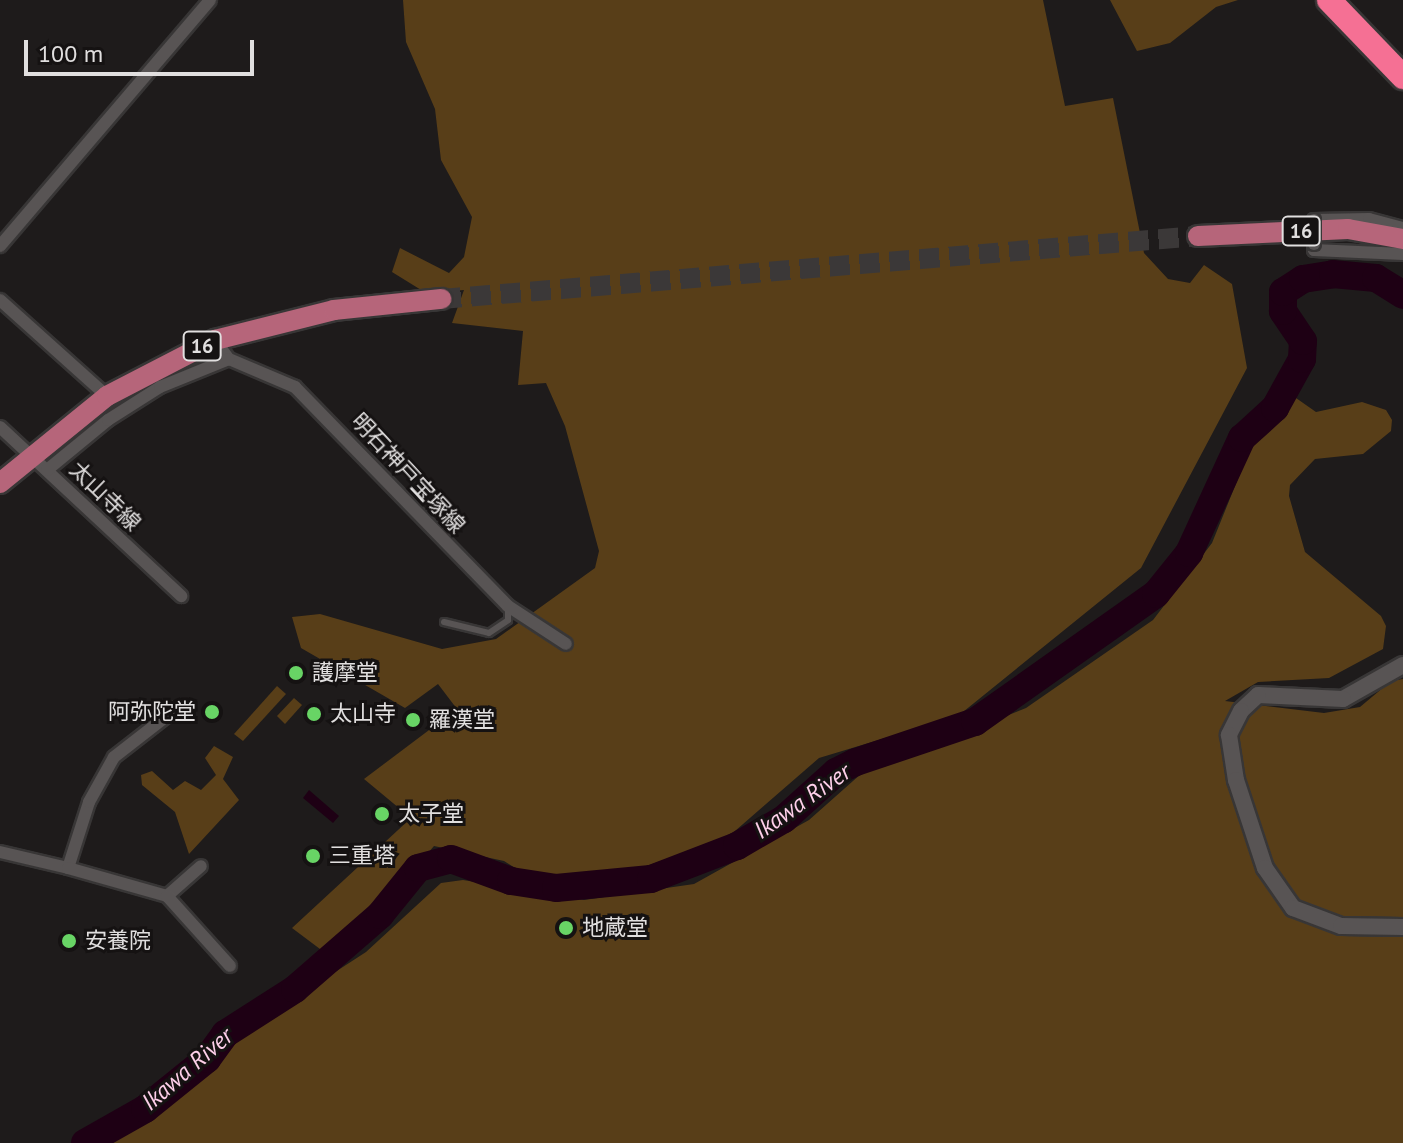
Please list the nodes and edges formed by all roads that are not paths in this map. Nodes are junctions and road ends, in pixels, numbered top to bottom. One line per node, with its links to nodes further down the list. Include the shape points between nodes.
1 (210, 0): 7 (street)
2 (1329, 0): 3 (highway)
3 (1403, 77)
4 (1403, 228): 8 (street, bridge, via 1369,219 1314,220 1314,247)
5 (1198, 236): 6 (main road, 16, via 1348,229)
6 (1403, 239)
7 (0, 246)
8 (1403, 254)
9 (441, 299): 11 (main road, 16, via 334,310)
10 (0, 300): 13 (street)
11 (215, 340): 12 (street); 13 (main road, 16)
12 (229, 359): 15 (street, via 160,387); 18 (street, 明石神戸宝塚線, via 295,387)
13 (107, 396): 15 (main road, 16)
14 (0, 427): 15 (street, 太山寺線)
15 (41, 464): 16 (main road, 16); 17 (street, 太山寺線)
16 (0, 483)
17 (181, 596)
18 (508, 606): 19 (lane, via 508,620 489,633); 20 (street, 明石神戸宝塚線)
19 (444, 622)
20 (566, 644)
21 (1403, 665): 27 (street, via 1343,699 1258,695 1241,711 1229,735 1236,780 1265,868 1293,908 1341,926)
22 (177, 708): 25 (street, via 114,757 89,802)
23 (0, 852): 25 (street)
24 (201, 866): 26 (street)
25 (68, 868): 26 (street)
26 (167, 896): 28 (street)
27 (1403, 927)
28 (230, 966)

